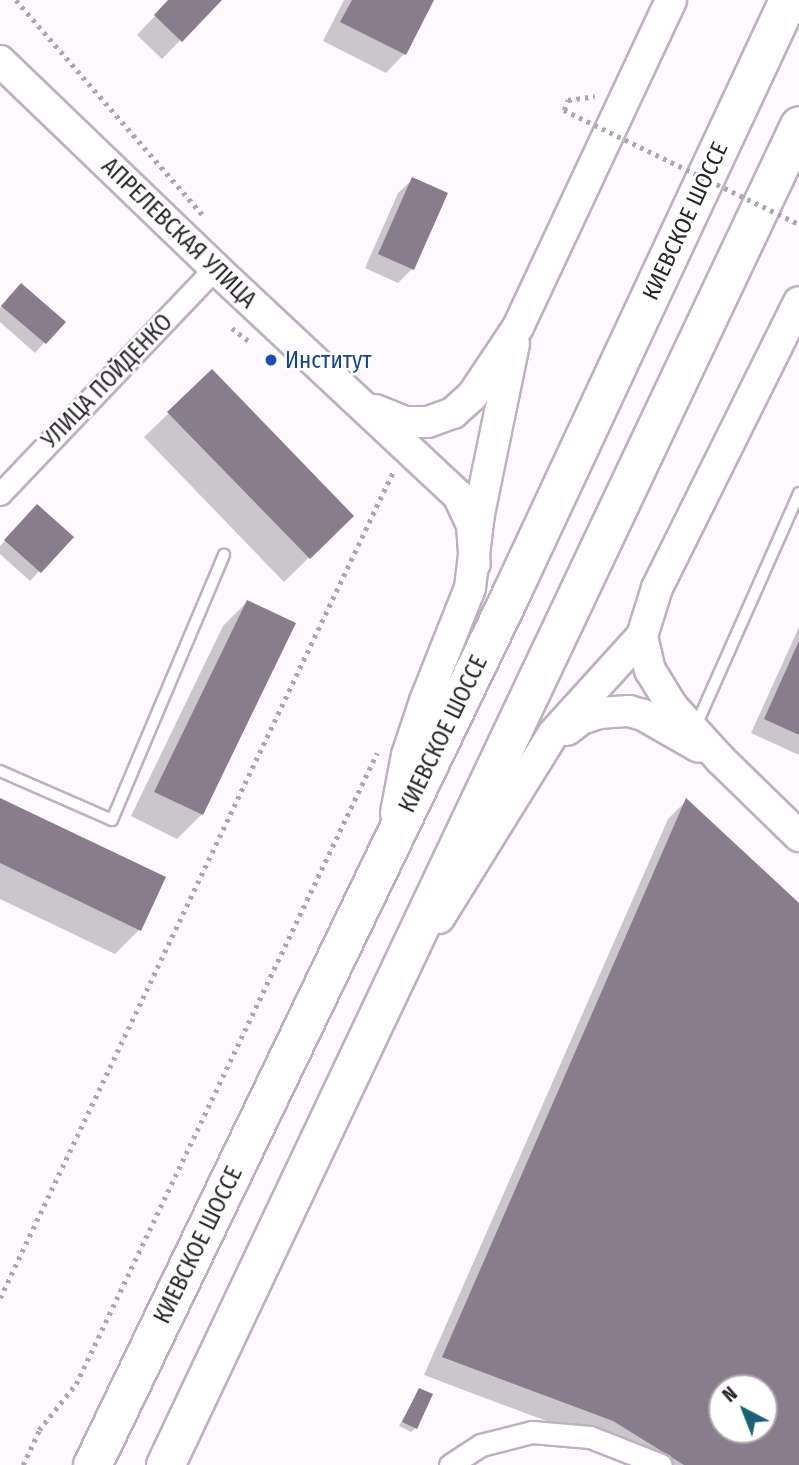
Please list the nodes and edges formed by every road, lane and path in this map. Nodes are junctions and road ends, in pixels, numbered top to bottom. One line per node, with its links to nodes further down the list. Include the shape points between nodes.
1 (16, 0): 10 (path)
2 (671, 0): 14 (main road)
3 (788, 0): 30 (highway, КИЕВСКОЕ ШОССЕ)
4 (0, 61): 12 (main road, АПРЕЛЕВСКАЯ УЛИЦА)
5 (599, 104): 7 (path, bridge, via 604,94 568,100 564,110)
6 (594, 113): 7 (path)
7 (589, 123): 9 (path); 11 (path, bridge)
8 (799, 125): 31 (highway)
9 (584, 134)
10 (211, 223)
11 (799, 224)
12 (215, 268): 17 (main road, АПРЕЛЕВСКАЯ УЛИЦА); 20 (street, УЛИЦА ПОЙДЕНКО)
13 (799, 302): 23 (main road, via 657,588)
14 (518, 327): 17 (main road, via 472,396 453,413 428,422 405,422); 22 (main road, via 479,514)
15 (232, 328): 16 (path)
16 (261, 352)
17 (359, 403): 22 (main road, АПРЕЛЕВСКАЯ УЛИЦА, via 458,495 472,525)
18 (397, 465): 32 (path)
19 (799, 492): 24 (lane)
20 (0, 494)
21 (224, 555): 28 (lane, via 112,820)
22 (475, 564): 30 (main road, via 461,614 407,755)
23 (642, 636): 24 (main road, via 650,670 672,706); 26 (main road, via 553,734)
24 (694, 730): 27 (main road)
25 (378, 751): 33 (path, via 76,1384 39,1430)
26 (539, 756): 27 (main road, via 580,719 612,710 643,715); 31 (main road, via 445,909)
27 (721, 760): 29 (main road)
28 (0, 771)
29 (799, 836)
30 (390, 845): 34 (highway, КИЕВСКОЕ ШОССЕ)
31 (403, 966): 35 (highway)
32 (0, 1298)
33 (23, 1465)
34 (92, 1465)
35 (165, 1465)
36 (450, 1465): 37 (street, via 481,1445 532,1432 590,1437)
37 (661, 1465)

